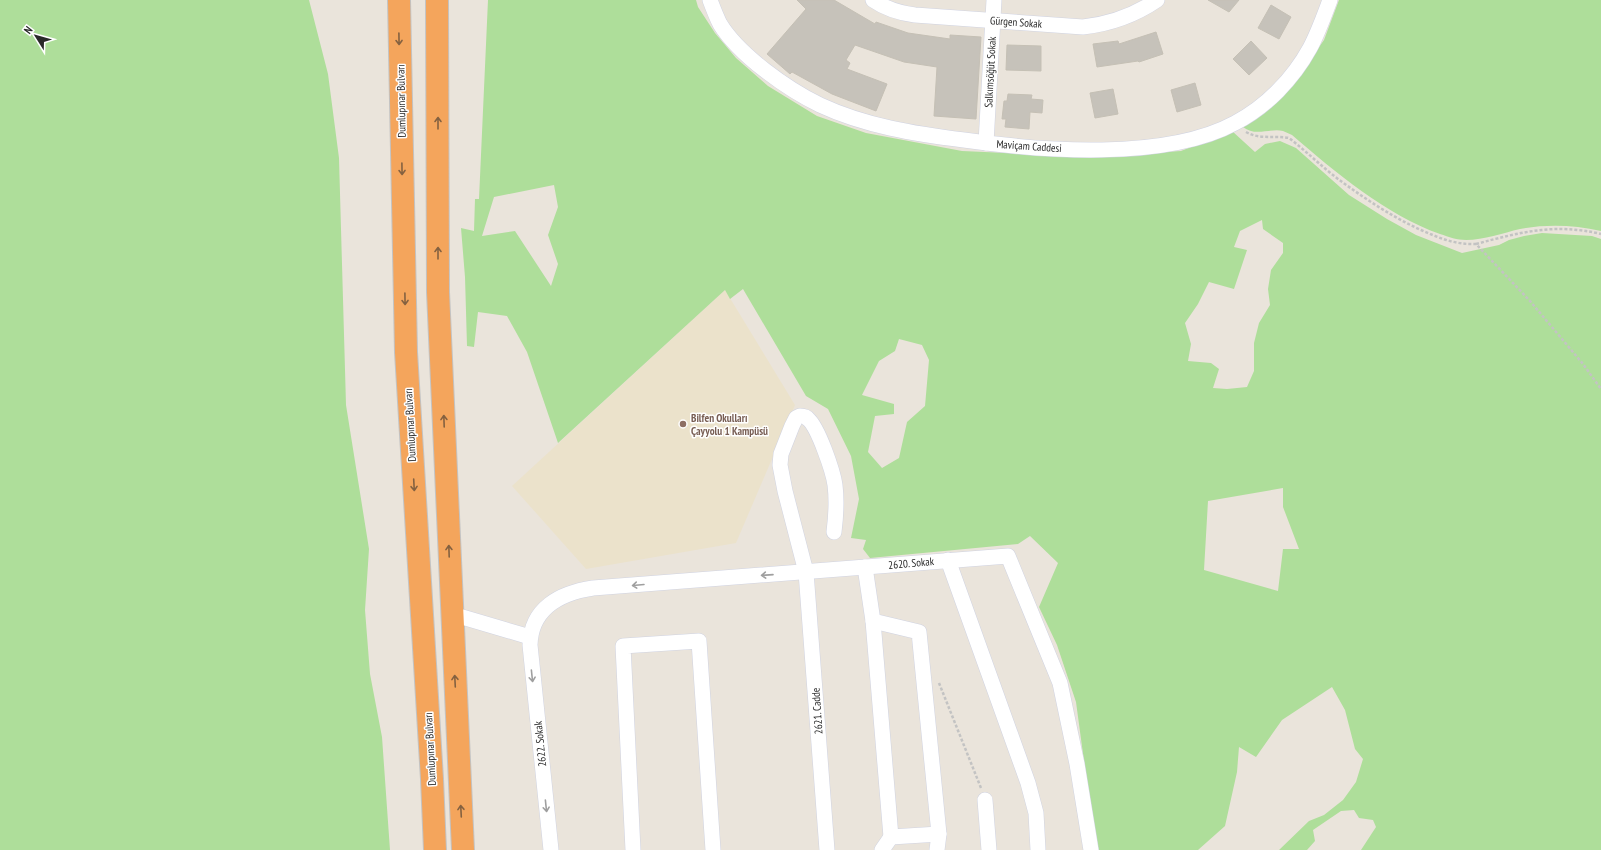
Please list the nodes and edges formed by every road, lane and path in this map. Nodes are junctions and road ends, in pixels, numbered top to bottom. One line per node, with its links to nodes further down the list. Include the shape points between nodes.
1 (399, 0): 25 (highway, Dumlupınar Bulvarı, one-way to 25, via 406,352)
2 (437, 0): 18 (highway, one-way to 2, via 438,292)
3 (710, 0): 10 (street, Maviçam Caddesi, via 720,24 729,36 764,69 805,98 877,125)
4 (873, 0): 8 (street, Gürgen Sokak, via 899,13)
5 (994, 0): 8 (street, Salkımsöğüt Sokak)
6 (1157, 0): 8 (street, Gürgen Sokak, via 1128,16 1094,26)
7 (1330, 0): 9 (street, Maviçam Caddesi, via 1310,48 1292,74 1270,99)
8 (993, 20): 10 (street, Salkımsöğüt Sokak)
9 (1235, 124): 10 (street, Maviçam Caddesi, via 1199,138 1132,148 1069,149); 12 (path, via 1257,137 1289,138 1372,203 1409,224 1447,241)
10 (986, 143)
11 (1601, 234): 12 (path, via 1587,230 1545,228)
12 (1476, 244): 13 (path, via 1530,301)
13 (1601, 389)
14 (834, 532): 17 (street, 2621. Cadde, via 836,507 831,470 811,422 807,417 800,416 792,426 781,454 780,465)
15 (948, 560): 16 (street, 2620. Sokak); 34 (street, via 1028,783 1036,814); 35 (street, 2620. Sokak, via 1008,556 1060,683)
16 (865, 567): 17 (street, 2620. Sokak); 19 (street)
17 (806, 572): 20 (street, 2620. Sokak, one-way to 20, via 586,589 561,597 541,612 534,623); 30 (street, 2621. Cadde)
18 (452, 614): 20 (street); 26 (highway, one-way to 18)
19 (873, 621): 23 (street, via 919,632); 24 (street)
20 (530, 638): 27 (street, 2622. Sokak, one-way to 27)
21 (936, 676): 22 (path)
22 (985, 800): 33 (street)
23 (939, 834): 24 (street); 32 (street)
24 (891, 837): 31 (street)
25 (435, 850)
26 (463, 850)
27 (551, 850)
28 (633, 850): 29 (street, via 623,646 698,641)
29 (713, 850)
30 (827, 850)
31 (882, 850)
32 (937, 850)
33 (989, 850)
34 (1038, 850)
35 (1091, 850)

